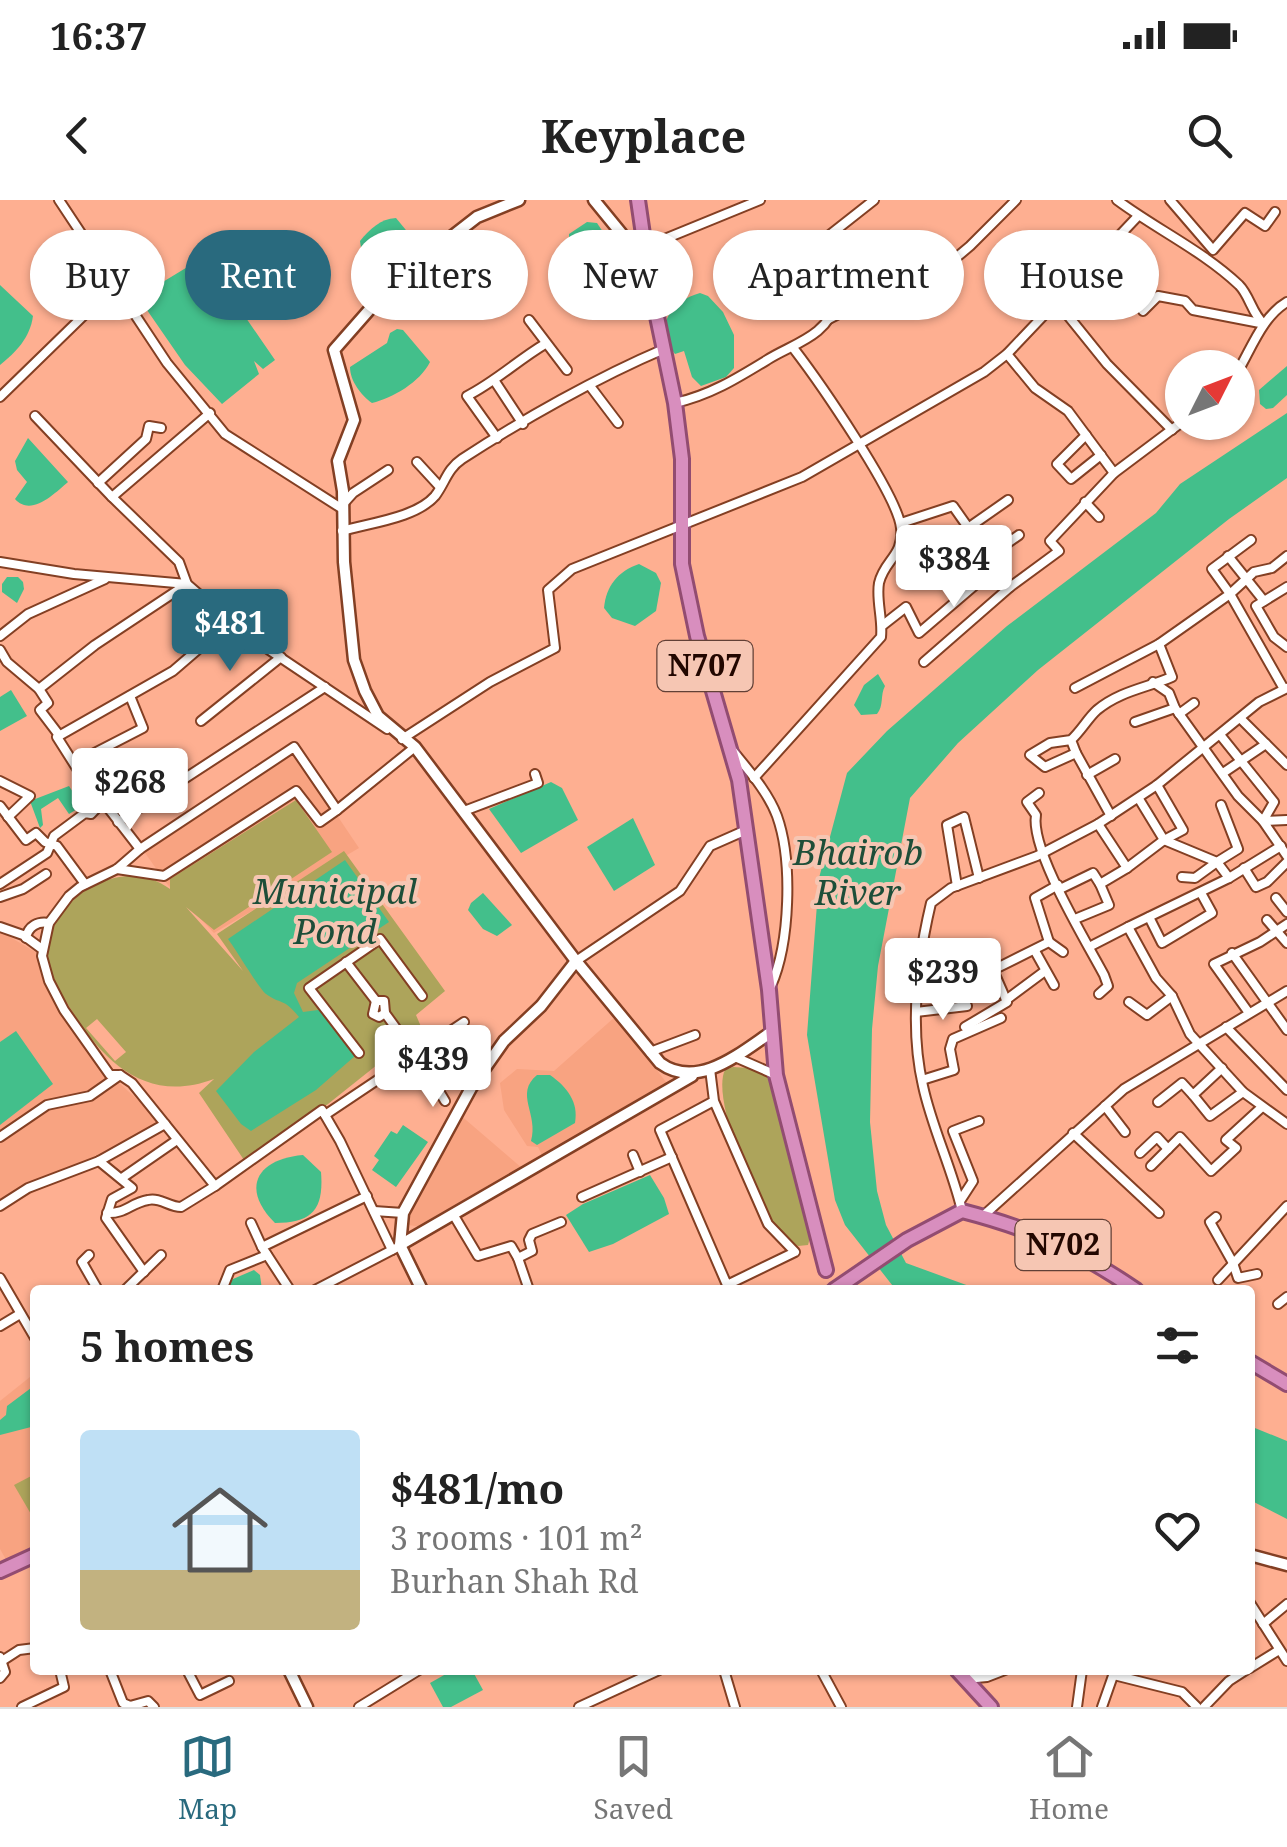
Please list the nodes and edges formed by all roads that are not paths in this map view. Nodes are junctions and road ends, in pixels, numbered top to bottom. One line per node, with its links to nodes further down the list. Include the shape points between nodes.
1 (58, 200): 12 (street)
2 (518, 200): 59 (street, via 388,270 377,302 334,350 354,420 338,461)
3 (594, 200): 13 (street)
4 (638, 200): 14 (highway, N707)
5 (760, 200): 15 (street)
6 (874, 200): 16 (street)
7 (1016, 200): 18 (street)
8 (1117, 200): 11 (street)
9 (1170, 200): 10 (street, via 1213,250 1245,214 1266,226)
10 (1276, 212)
11 (1138, 216): 17 (street); 28 (street, via 1241,287)
12 (78, 230)
13 (619, 230)
14 (642, 230)
15 (687, 230)
16 (836, 230)
17 (1125, 230)
18 (964, 251)
19 (1159, 296): 28 (street)
20 (1287, 302): 28 (street)
21 (77, 320): 36 (street)
22 (138, 320): 40 (street)
23 (530, 320): 29 (street)
24 (658, 320): 31 (highway, N707)
25 (828, 320): 30 (street)
26 (1040, 320): 33 (street)
27 (1072, 320): 43 (street)
28 (1264, 324): 32 (street)
29 (545, 344): 34 (street); 35 (street)
30 (794, 349): 39 (street, via 705,396); 49 (street)
31 (664, 350): 37 (street); 39 (highway, N707)
32 (1250, 350)
33 (1008, 354): 46 (street); 49 (street)
34 (567, 370)
35 (494, 380): 44 (street); 48 (street, via 467,396)
36 (5, 386): 38 (street)
37 (590, 386): 42 (street); 44 (street)
38 (0, 396)
39 (675, 403): 62 (highway, N707)
40 (210, 413): 56 (street); 59 (street, via 224,434)
41 (35, 416): 54 (street)
42 (618, 422)
43 (1165, 423)
44 (523, 424): 48 (street)
45 (160, 428): 54 (street, via 149,426 146,440)
46 (1086, 435): 50 (street); 50 (street, via 1057,464 1070,480)
47 (1165, 435): 53 (street)
48 (497, 438): 55 (street, via 454,464)
49 (858, 445): 61 (street); 62 (street, via 802,478)
50 (1101, 454): 53 (street)
51 (417, 462): 55 (street)
52 (388, 470): 59 (street)
53 (1114, 474): 58 (street)
54 (98, 483): 56 (street)
55 (440, 487): 64 (street, via 411,511)
56 (112, 497): 74 (street, via 180,562)
57 (1008, 500): 63 (street)
58 (1085, 502): 60 (street); 75 (street, via 1050,541 1059,551)
59 (342, 507): 64 (street)
60 (1099, 517)
61 (901, 523): 63 (street, via 953,506); 80 (street, via 901,548 878,585)
62 (682, 526): 100 (street, via 560,578 548,590 555,648); 103 (highway, N707, via 696,636)
63 (968, 528): 69 (street)
64 (342, 530): 100 (street, via 354,660 378,716)
65 (1018, 535): 69 (street)
66 (1252, 540): 67 (street)
67 (1228, 556): 73 (street); 77 (street, via 1212,570)
68 (1287, 556): 73 (street)
69 (988, 557): 71 (street)
70 (0, 562): 72 (street)
71 (995, 568): 75 (street); 80 (street, via 920,633 906,607)
72 (108, 577): 74 (street); 81 (street, via 28,614)
73 (1248, 578): 77 (street); 78 (street)
74 (187, 584): 79 (street); 91 (street)
75 (1010, 587): 86 (street)
76 (1287, 587): 78 (street)
77 (1230, 594): 82 (street); 90 (street)
78 (1264, 601): 83 (street, via 1256,606)
79 (231, 621): 85 (street); 92 (street)
80 (882, 625): 114 (street, via 870,652)
81 (0, 636)
82 (1158, 644): 87 (street, via 1172,677); 89 (street)
83 (1287, 647)
84 (0, 650): 91 (street)
85 (282, 657): 88 (street); 96 (street)
86 (924, 662)
87 (1153, 682): 94 (street, via 1170,693); 101 (street, via 1095,712)
88 (325, 686): 100 (street); 129 (street)
89 (1075, 688)
90 (1286, 688): 95 (street)
91 (39, 689): 98 (street, via 48,703 40,710)
92 (130, 696): 98 (street); 109 (street, via 145,731)
93 (1194, 702): 94 (street)
94 (1177, 711): 97 (street); 105 (street)
95 (1241, 718): 99 (street); 102 (street)
96 (201, 721)
97 (1135, 722)
98 (60, 736): 109 (street)
99 (1221, 736): 105 (street); 108 (street)
100 (404, 740): 104 (street)
101 (1070, 740): 106 (street); 106 (street, via 1030,754 1045,767)
102 (1266, 744): 108 (street); 110 (street)
103 (730, 746): 114 (street); 131 (highway, N707)
104 (415, 747): 123 (street); 124 (street)
105 (1205, 748): 111 (street); 117 (street)
106 (1076, 753): 113 (street)
107 (1115, 760): 113 (street)
108 (1241, 761): 111 (street); 128 (street, via 1274,802)
109 (76, 763): 116 (street)
110 (1287, 765)
111 (1223, 773): 128 (street)
112 (535, 774): 124 (street, via 538,783)
113 (1088, 775): 125 (street)
114 (754, 778): 181 (street, via 777,817 787,894)
115 (0, 780): 126 (street, via 30,796)
116 (88, 785): 120 (street); 120 (street, via 110,774 118,779)
117 (1157, 785): 119 (street); 132 (street, via 1183,830)
118 (1040, 793): 136 (street, via 1027,802 1036,815)
119 (1138, 799): 125 (street); 132 (street)
120 (100, 804): 129 (street); 133 (street)
121 (1221, 805): 139 (street, via 1238,850)
122 (0, 806): 126 (street)
123 (337, 810): 135 (street, via 294,747); 142 (street, via 320,822 296,791 164,876)
124 (464, 811): 175 (street)
125 (1111, 816): 130 (street)
126 (8, 817): 133 (street, via 26,840 36,833)
127 (1287, 820): 128 (street)
128 (1263, 821): 134 (street)
129 (118, 822): 135 (street)
130 (1098, 824): 136 (street); 140 (street)
131 (744, 831): 175 (street, via 710,846 680,891); 181 (highway, N707)
132 (1164, 840): 139 (street); 140 (street)
133 (50, 844): 144 (street); 150 (street)
134 (1281, 846): 137 (street); 138 (street)
135 (140, 849): 142 (street)
136 (1042, 854): 147 (street); 153 (street)
137 (1267, 855): 141 (street); 143 (street)
138 (1287, 859): 143 (street)
139 (1216, 862): 146 (street, via 1195,878); 148 (street)
140 (1126, 868): 151 (street)
141 (1244, 868): 143 (street, via 1256,887); 148 (street)
142 (117, 869): 150 (street)
143 (1279, 871)
144 (14, 872): 149 (street); 154 (street)
145 (46, 874): 154 (street)
146 (1182, 877)
147 (979, 878): 152 (street); 152 (street, via 964,817 948,825)
148 (1229, 878): 155 (street)
149 (0, 884)
150 (84, 884): 162 (street)
151 (1100, 884): 153 (street, via 1093,873); 160 (street, via 1109,904)
152 (957, 886): 179 (street, via 931,903)
153 (1059, 887): 160 (street); 168 (street, via 1036,898)
154 (23, 888): 156 (street)
155 (1201, 892): 159 (street); 159 (street, via 1212,912 1162,943)
156 (0, 898)
157 (1276, 898): 158 (street)
158 (1287, 912)
159 (1149, 918): 165 (street)
160 (1075, 919): 170 (street)
161 (1266, 920): 166 (street)
162 (49, 923): 167 (street, via 32,926); 171 (street)
163 (1, 924): 167 (street)
164 (1287, 924): 166 (street)
165 (1128, 927): 170 (street); 185 (street)
166 (1277, 931): 169 (street); 174 (street)
167 (26, 938): 171 (street)
168 (1050, 942): 172 (street); 173 (street)
169 (1287, 944)
170 (1089, 947): 183 (street, via 1108,986)
171 (42, 949): 208 (street, via 64,1010 110,1075)
172 (1035, 951): 177 (street); 178 (street)
173 (1063, 952)
174 (1232, 953): 188 (street); 191 (street, via 1214,964)
175 (576, 961): 201 (street); 204 (street)
176 (346, 962): 184 (street, via 380,938); 200 (street, via 309,988); 202 (street, via 376,1001 373,1014 385,1013)
177 (993, 970): 179 (street); 186 (street)
178 (1045, 971): 180 (street); 186 (street)
179 (918, 983): 190 (street)
180 (1054, 985)
181 (769, 990): 198 (highway, N707)
182 (1287, 991): 188 (street)
183 (1099, 994)
184 (422, 996)
185 (1172, 996): 187 (street, via 1148,1015); 199 (street)
186 (1006, 1000): 195 (street)
187 (1130, 1002)
188 (1269, 1002): 191 (street); 196 (street)
189 (967, 1006): 190 (street)
190 (916, 1012): 211 (street)
191 (1250, 1013): 194 (street)
192 (1002, 1018): 211 (street, via 953,1040 954,1070)
193 (464, 1022): 202 (street)
194 (1226, 1026): 199 (street); 212 (street)
195 (965, 1027)
196 (1287, 1030)
197 (696, 1035): 201 (street)
198 (772, 1040): 203 (street); 210 (highway, N707); 257 (highway, N707, via 820,1218)
199 (1198, 1042): 206 (street); 218 (street)
200 (359, 1052)
201 (650, 1052): 209 (street, via 670,1070)
202 (416, 1056): 207 (street); 220 (street)
203 (734, 1057): 205 (street); 210 (street)
204 (491, 1060): 207 (street, via 470,1050 441,1054); 244 (street, via 450,1121)
205 (710, 1068): 209 (street); 215 (street)
206 (1222, 1068): 213 (street); 214 (street)
207 (428, 1071): 216 (street)
208 (120, 1075): 222 (street); 226 (street, via 90,1096 47,1105)
209 (693, 1075): 246 (street)
210 (776, 1075): 257 (highway, N707)
211 (922, 1080): 240 (street)
212 (1287, 1090)
213 (1244, 1092): 214 (street, via 1210,1116); 219 (street)
214 (1193, 1095): 217 (street, via 1182,1083)
215 (714, 1100): 231 (street, via 660,1130); 231 (street, via 768,1224 794,1252 728,1284)
216 (445, 1101)
217 (1158, 1102)
218 (1105, 1106): 224 (street); 225 (street)
219 (1262, 1107): 223 (street); 228 (street, via 1226,1140 1236,1148 1210,1171 1180,1137)
220 (325, 1115): 236 (street, via 322,1110); 237 (street)
221 (979, 1120): 240 (street, via 953,1131 973,1181)
222 (164, 1124): 227 (street); 232 (street)
223 (1287, 1124)
224 (1125, 1132)
225 (1073, 1133): 245 (street); 247 (street)
226 (0, 1136)
227 (178, 1140): 235 (street); 236 (street)
228 (1168, 1149): 229 (street, via 1157,1137); 233 (street)
229 (1140, 1153)
230 (633, 1155): 234 (street)
231 (672, 1157): 234 (street)
232 (99, 1162): 235 (street); 239 (street, via 28,1188)
233 (1151, 1166)
234 (640, 1172): 238 (street)
235 (122, 1178): 243 (street, via 132,1188 112,1198)
236 (215, 1186): 243 (street, via 181,1207 143,1200 122,1214)
237 (366, 1196): 242 (street); 252 (street)
238 (582, 1197)
239 (0, 1206)
240 (961, 1206): 247 (highway, N702); 270 (highway)
241 (1287, 1206): 256 (street)
242 (374, 1211): 244 (street); 251 (street)
243 (107, 1213): 258 (street, via 109,1226)
244 (403, 1213): 251 (street)
245 (1159, 1213)
246 (453, 1214): 251 (street); 255 (street, via 478,1256 511,1246)
247 (983, 1216): 271 (highway, N702, via 1035,1231)
248 (1216, 1217): 256 (street, via 1210,1222)
249 (560, 1222): 255 (street, via 532,1234 532,1251)
250 (251, 1223): 252 (street)
251 (396, 1248): 266 (street); 267 (street)
252 (264, 1251): 264 (street, via 230,1270); 265 (street)
253 (89, 1255): 262 (street, via 82,1262)
254 (162, 1256): 258 (street)
255 (518, 1258): 268 (street)
256 (1234, 1263): 259 (street, via 1238,1278); 261 (street)
257 (826, 1270): 269 (highway, N707)
258 (144, 1272): 263 (street)
259 (1257, 1274)
260 (0, 1278): 274 (street)
261 (1218, 1280)
262 (95, 1285)
263 (130, 1285)
264 (224, 1285)
265 (286, 1285)
266 (324, 1285)
267 (419, 1285)
268 (527, 1285)
269 (830, 1285)
270 (838, 1285)
271 (1129, 1285)
272 (1287, 1297): 273 (street)
273 (1278, 1304)
274 (20, 1314): 275 (street); 276 (street)
275 (0, 1326)
276 (30, 1330)
277 (1255, 1365): 278 (highway)
278 (1286, 1382)
279 (1255, 1556): 282 (street)
280 (30, 1558): 283 (highway)
281 (30, 1565): 283 (highway)
282 (1287, 1565)
283 (5, 1573)
284 (1287, 1604): 286 (street)
285 (1255, 1612): 286 (street)
286 (1263, 1624): 288 (street)
287 (30, 1649): 289 (street)
288 (1279, 1650): 290 (street); 291 (street)
289 (1, 1659): 307 (street, via 6,1672)
290 (1287, 1661)
291 (1255, 1663)
292 (61, 1675): 310 (street, via 64,1687)
293 (112, 1675): 311 (street, via 124,1702)
294 (190, 1675): 308 (street, via 200,1695)
295 (291, 1675): 312 (street)
296 (411, 1675): 313 (street)
297 (648, 1675): 314 (street)
298 (725, 1675): 315 (street)
299 (825, 1675): 316 (street)
300 (961, 1675): 301 (street); 317 (highway)
301 (994, 1675)
302 (1081, 1675): 318 (street)
303 (1113, 1675): 319 (street)
304 (1122, 1675): 309 (street)
305 (1156, 1675): 309 (street)
306 (1237, 1675): 320 (street)
307 (0, 1678)
308 (229, 1680)
309 (1154, 1683): 320 (street)
310 (22, 1707)
311 (154, 1707)
312 (307, 1707)
313 (359, 1707)
314 (579, 1707)
315 (735, 1707)
316 (841, 1707)
317 (991, 1707)
318 (1077, 1707)
319 (1102, 1707)
320 (1200, 1707)

